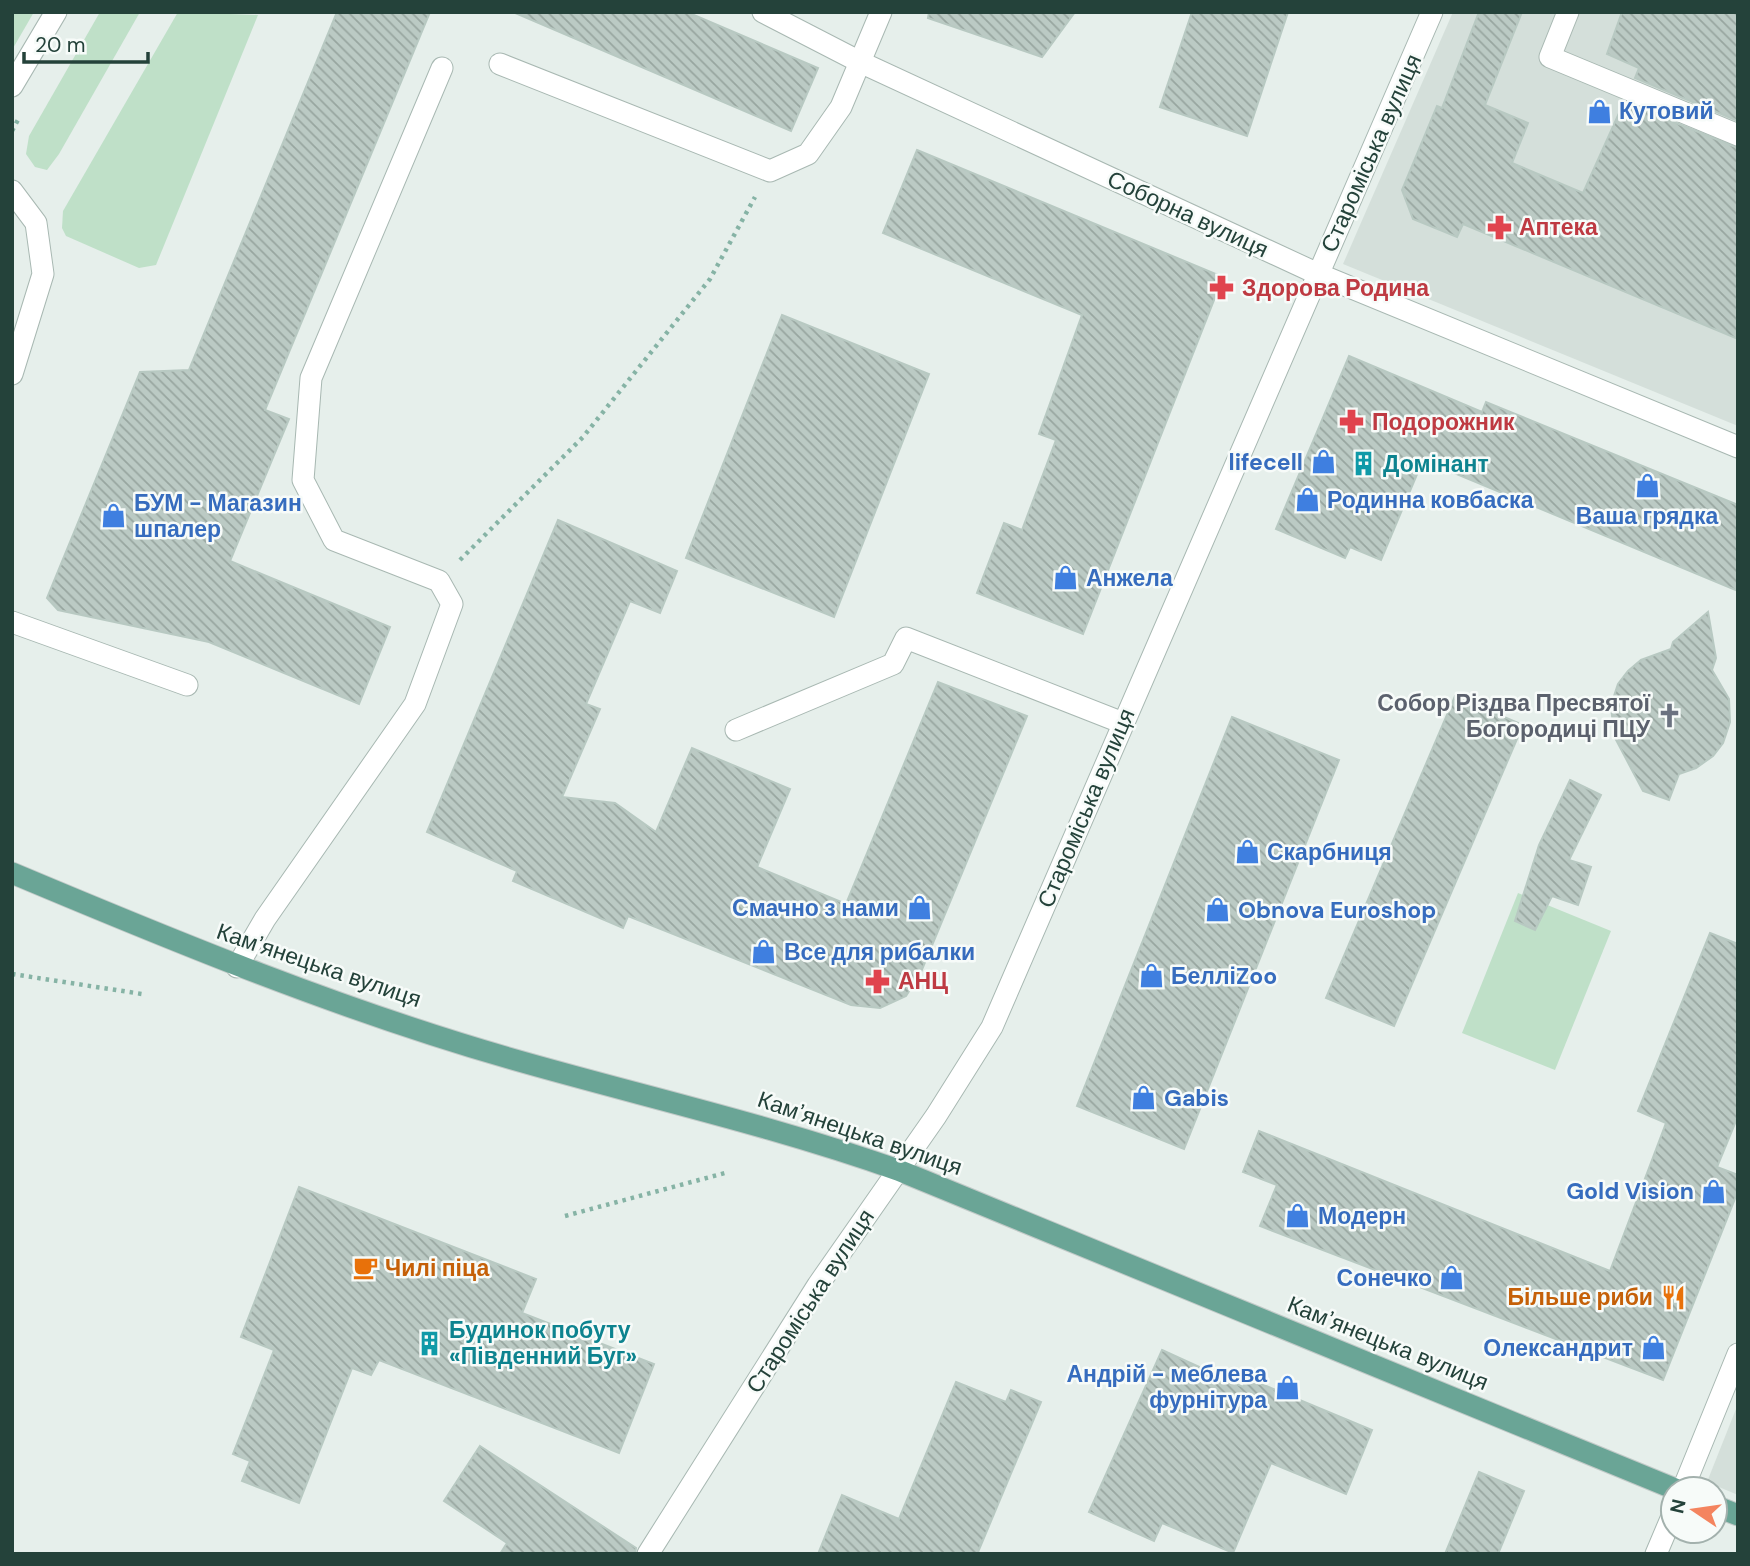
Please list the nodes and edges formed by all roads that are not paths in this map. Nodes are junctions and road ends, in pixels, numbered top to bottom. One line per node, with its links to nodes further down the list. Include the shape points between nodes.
1 (55, 12): 9 (street)
2 (762, 12): 6 (street, Соборна вулиця)
3 (881, 12): 6 (street)
4 (1432, 12): 12 (street, Староміська вулиця)
5 (1568, 12): 10 (street, via 1550,57)
6 (860, 62): 7 (street, via 841,107 808,154 770,171); 12 (street, Соборна вулиця)
7 (500, 64)
8 (442, 68): 20 (street, via 311,377 303,480 334,540 439,581 452,604 415,704 265,919)
9 (12, 86)
10 (1738, 135)
11 (12, 191): 13 (street, via 36,223 43,274)
12 (1318, 274): 14 (street, Соборна вулиця); 17 (street, Староміська вулиця)
13 (12, 374)
14 (1738, 447)
15 (12, 622): 16 (street)
16 (187, 685)
17 (1123, 723): 18 (street, via 906,638 892,664); 21 (street, Староміська вулиця, via 992,1027)
18 (736, 730)
19 (12, 873): 20 (main road, Камʼянецька вулиця)
20 (237, 967): 21 (main road, Камʼянецька вулиця, via 510,1058 712,1112)
21 (898, 1170): 24 (main road, Камʼянецька вулиця); 25 (street, Староміська вулиця, via 818,1284)
22 (1738, 1354): 23 (street)
23 (1689, 1475)
24 (1659, 1482)
25 (648, 1554)

